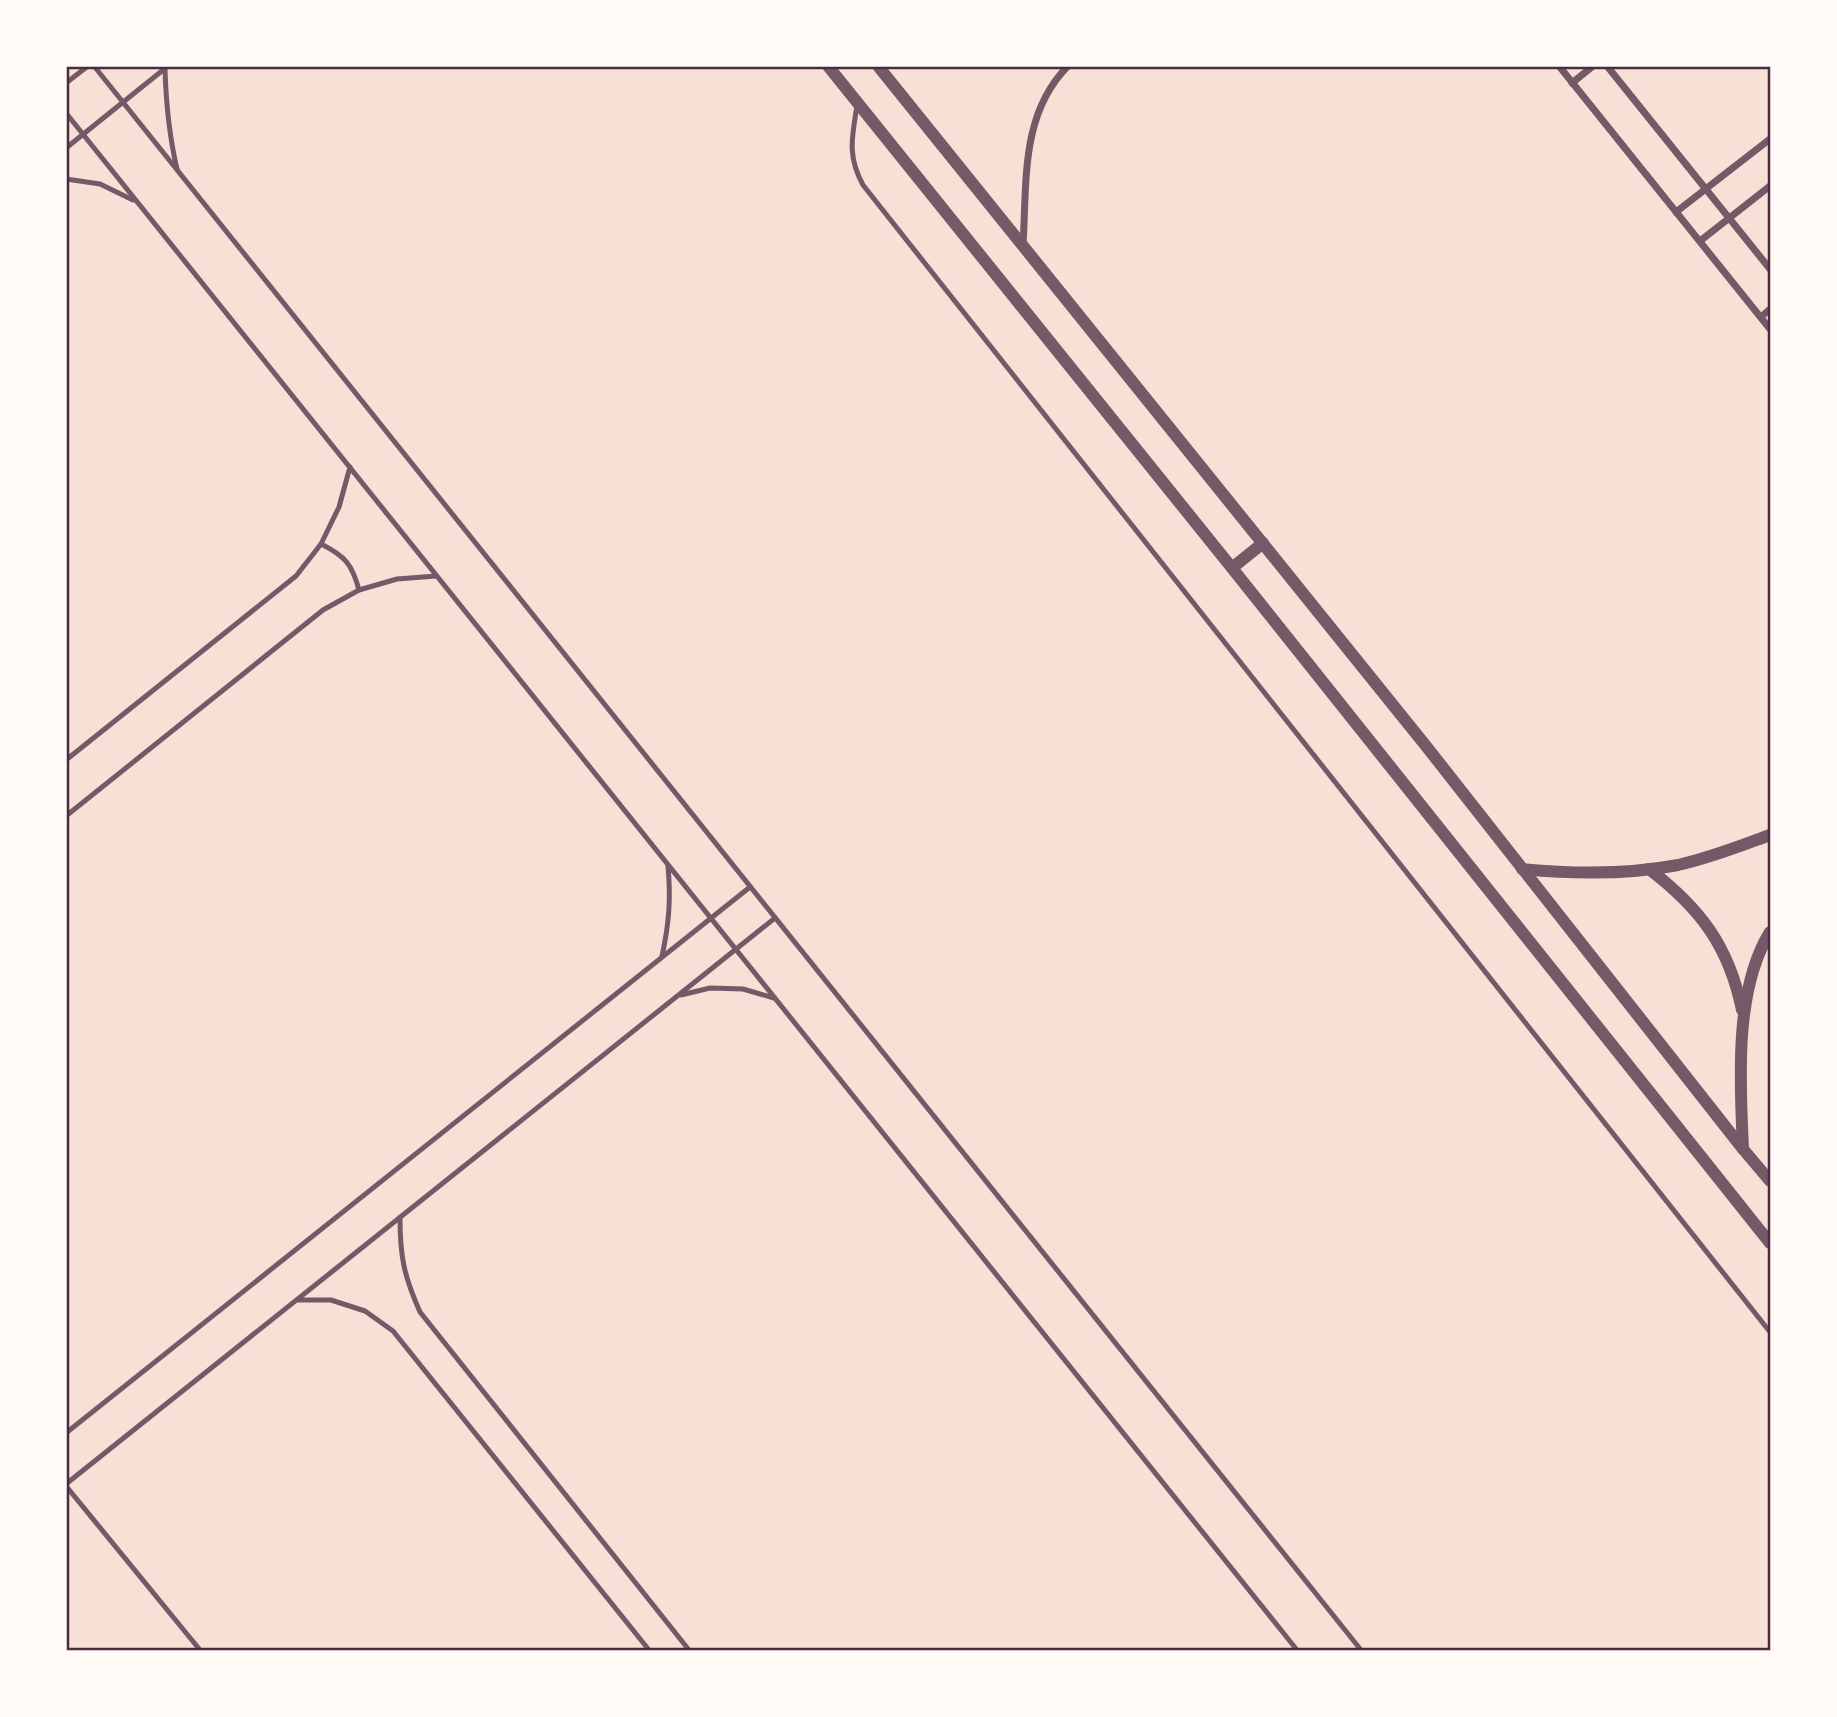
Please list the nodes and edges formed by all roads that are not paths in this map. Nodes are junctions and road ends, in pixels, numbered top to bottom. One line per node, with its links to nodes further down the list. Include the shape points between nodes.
1 (88, 66): 10 (lane)
2 (94, 66): 12 (lane)
3 (828, 66): 13 (street)
4 (878, 66): 26 (street)
5 (1068, 66): 26 (street, via 1045,97 1034,124 1027,153)
6 (1559, 66): 11 (street)
7 (1593, 66): 11 (street)
8 (1607, 66): 21 (street)
9 (167, 68): 12 (lane); 18 (lane, via 166,103)
10 (66, 83)
11 (1572, 83): 23 (street)
12 (123, 103): 15 (lane); 18 (lane)
13 (858, 103): 34 (street); 57 (lane, via 851,147 863,185)
14 (66, 113): 15 (lane)
15 (83, 134): 17 (lane); 22 (lane)
16 (1770, 139): 21 (street)
17 (66, 148)
18 (178, 172): 43 (lane)
19 (66, 179): 22 (lane, via 100,184)
20 (1770, 186): 24 (street)
21 (1706, 189): 23 (street); 24 (street)
22 (135, 200): 31 (lane)
23 (1676, 212): 25 (street)
24 (1729, 218): 25 (street); 27 (street)
25 (1699, 241): 29 (street)
26 (1023, 246): 32 (street)
27 (1770, 269)
28 (1770, 309): 29 (street)
29 (1761, 317): 30 (street)
30 (1770, 329)
31 (350, 467): 33 (lane, via 339,507); 35 (lane)
32 (1263, 543): 34 (street); 41 (street)
33 (321, 544): 36 (lane, via 340,554 353,570); 37 (lane, via 296,576)
34 (1232, 568): 55 (street)
35 (436, 576): 36 (lane, via 397,579); 40 (lane)
36 (359, 590): 38 (lane, via 323,610)
37 (66, 760)
38 (66, 816)
39 (1770, 835): 42 (street, via 1702,859)
40 (668, 866): 44 (lane); 48 (lane, via 669,927)
41 (1522, 869): 42 (street, via 1606,873); 52 (street)
42 (1649, 869): 51 (street, via 1688,902 1713,935 1728,962)
43 (750, 887): 44 (lane); 45 (lane)
44 (710, 918): 47 (lane); 48 (lane)
45 (775, 918): 47 (lane); 64 (lane)
46 (1770, 932): 51 (street, via 1750,981)
47 (735, 949): 49 (lane); 50 (lane)
48 (662, 957): 58 (lane)
49 (678, 996): 50 (lane, via 710,988 743,989); 54 (lane)
50 (775, 999): 63 (lane)
51 (1744, 1021): 52 (street)
52 (1743, 1149): 53 (street)
53 (1770, 1181)
54 (400, 1217): 56 (lane); 62 (lane, via 400,1250 420,1312)
55 (1770, 1243)
56 (297, 1300): 59 (lane); 61 (lane, via 331,1300 365,1311 393,1331)
57 (1770, 1332)
58 (66, 1433)
59 (66, 1485): 60 (lane)
60 (200, 1650)
61 (649, 1650)
62 (689, 1650)
63 (1297, 1650)
64 (1361, 1650)

